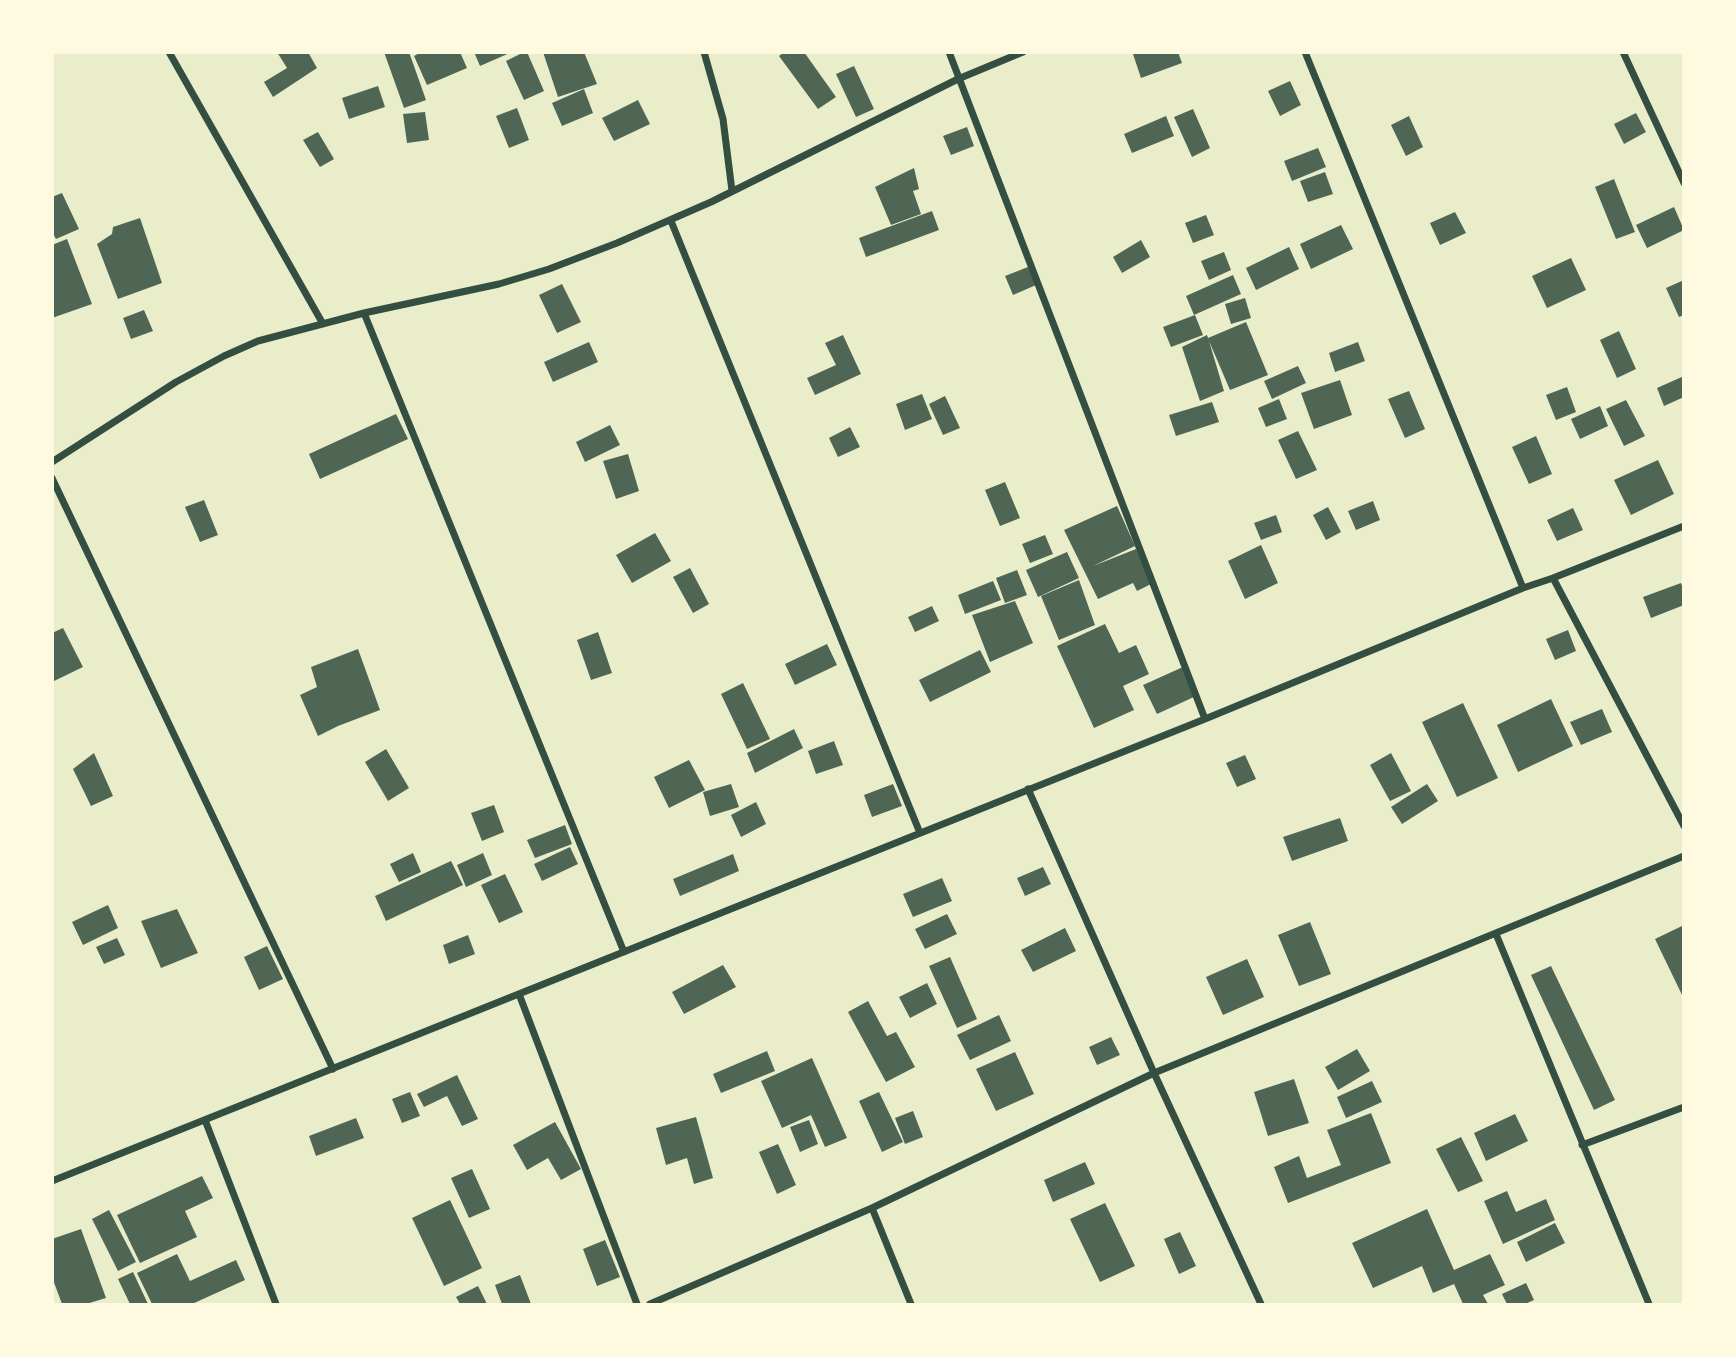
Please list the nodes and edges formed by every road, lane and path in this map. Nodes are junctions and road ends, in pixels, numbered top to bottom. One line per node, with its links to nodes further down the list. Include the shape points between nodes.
1 (169, 52): 12 (street)
2 (704, 52): 9 (street, via 723,119)
3 (949, 52): 7 (street)
4 (1023, 52): 7 (street)
5 (1306, 52): 17 (street)
6 (1623, 52): 8 (street)
7 (958, 79): 9 (street); 18 (street)
8 (1684, 183)
9 (732, 191): 10 (street)
10 (671, 221): 11 (street, via 549,269); 21 (street)
11 (364, 313): 12 (street); 24 (street)
12 (323, 324): 13 (street, via 258,341 224,356)
13 (52, 462)
14 (52, 478): 26 (street)
15 (1684, 526): 16 (street)
16 (1553, 578): 17 (street); 20 (street)
17 (1523, 588): 18 (street)
18 (1205, 719): 19 (street)
19 (1028, 789): 21 (street); 27 (street)
20 (1684, 826)
21 (920, 833): 24 (street)
22 (1684, 856): 23 (street)
23 (1496, 934): 27 (street); 30 (street)
24 (624, 952): 25 (street)
25 (519, 994): 26 (street); 34 (street)
26 (332, 1069): 29 (street)
27 (1154, 1073): 32 (street); 37 (street)
28 (1684, 1107): 30 (street)
29 (205, 1120): 31 (street); 33 (street)
30 (1582, 1145): 38 (street)
31 (52, 1181)
32 (872, 1208): 35 (street); 36 (street)
33 (276, 1304)
34 (637, 1304)
35 (650, 1304)
36 (911, 1304)
37 (1261, 1304)
38 (1649, 1304)

